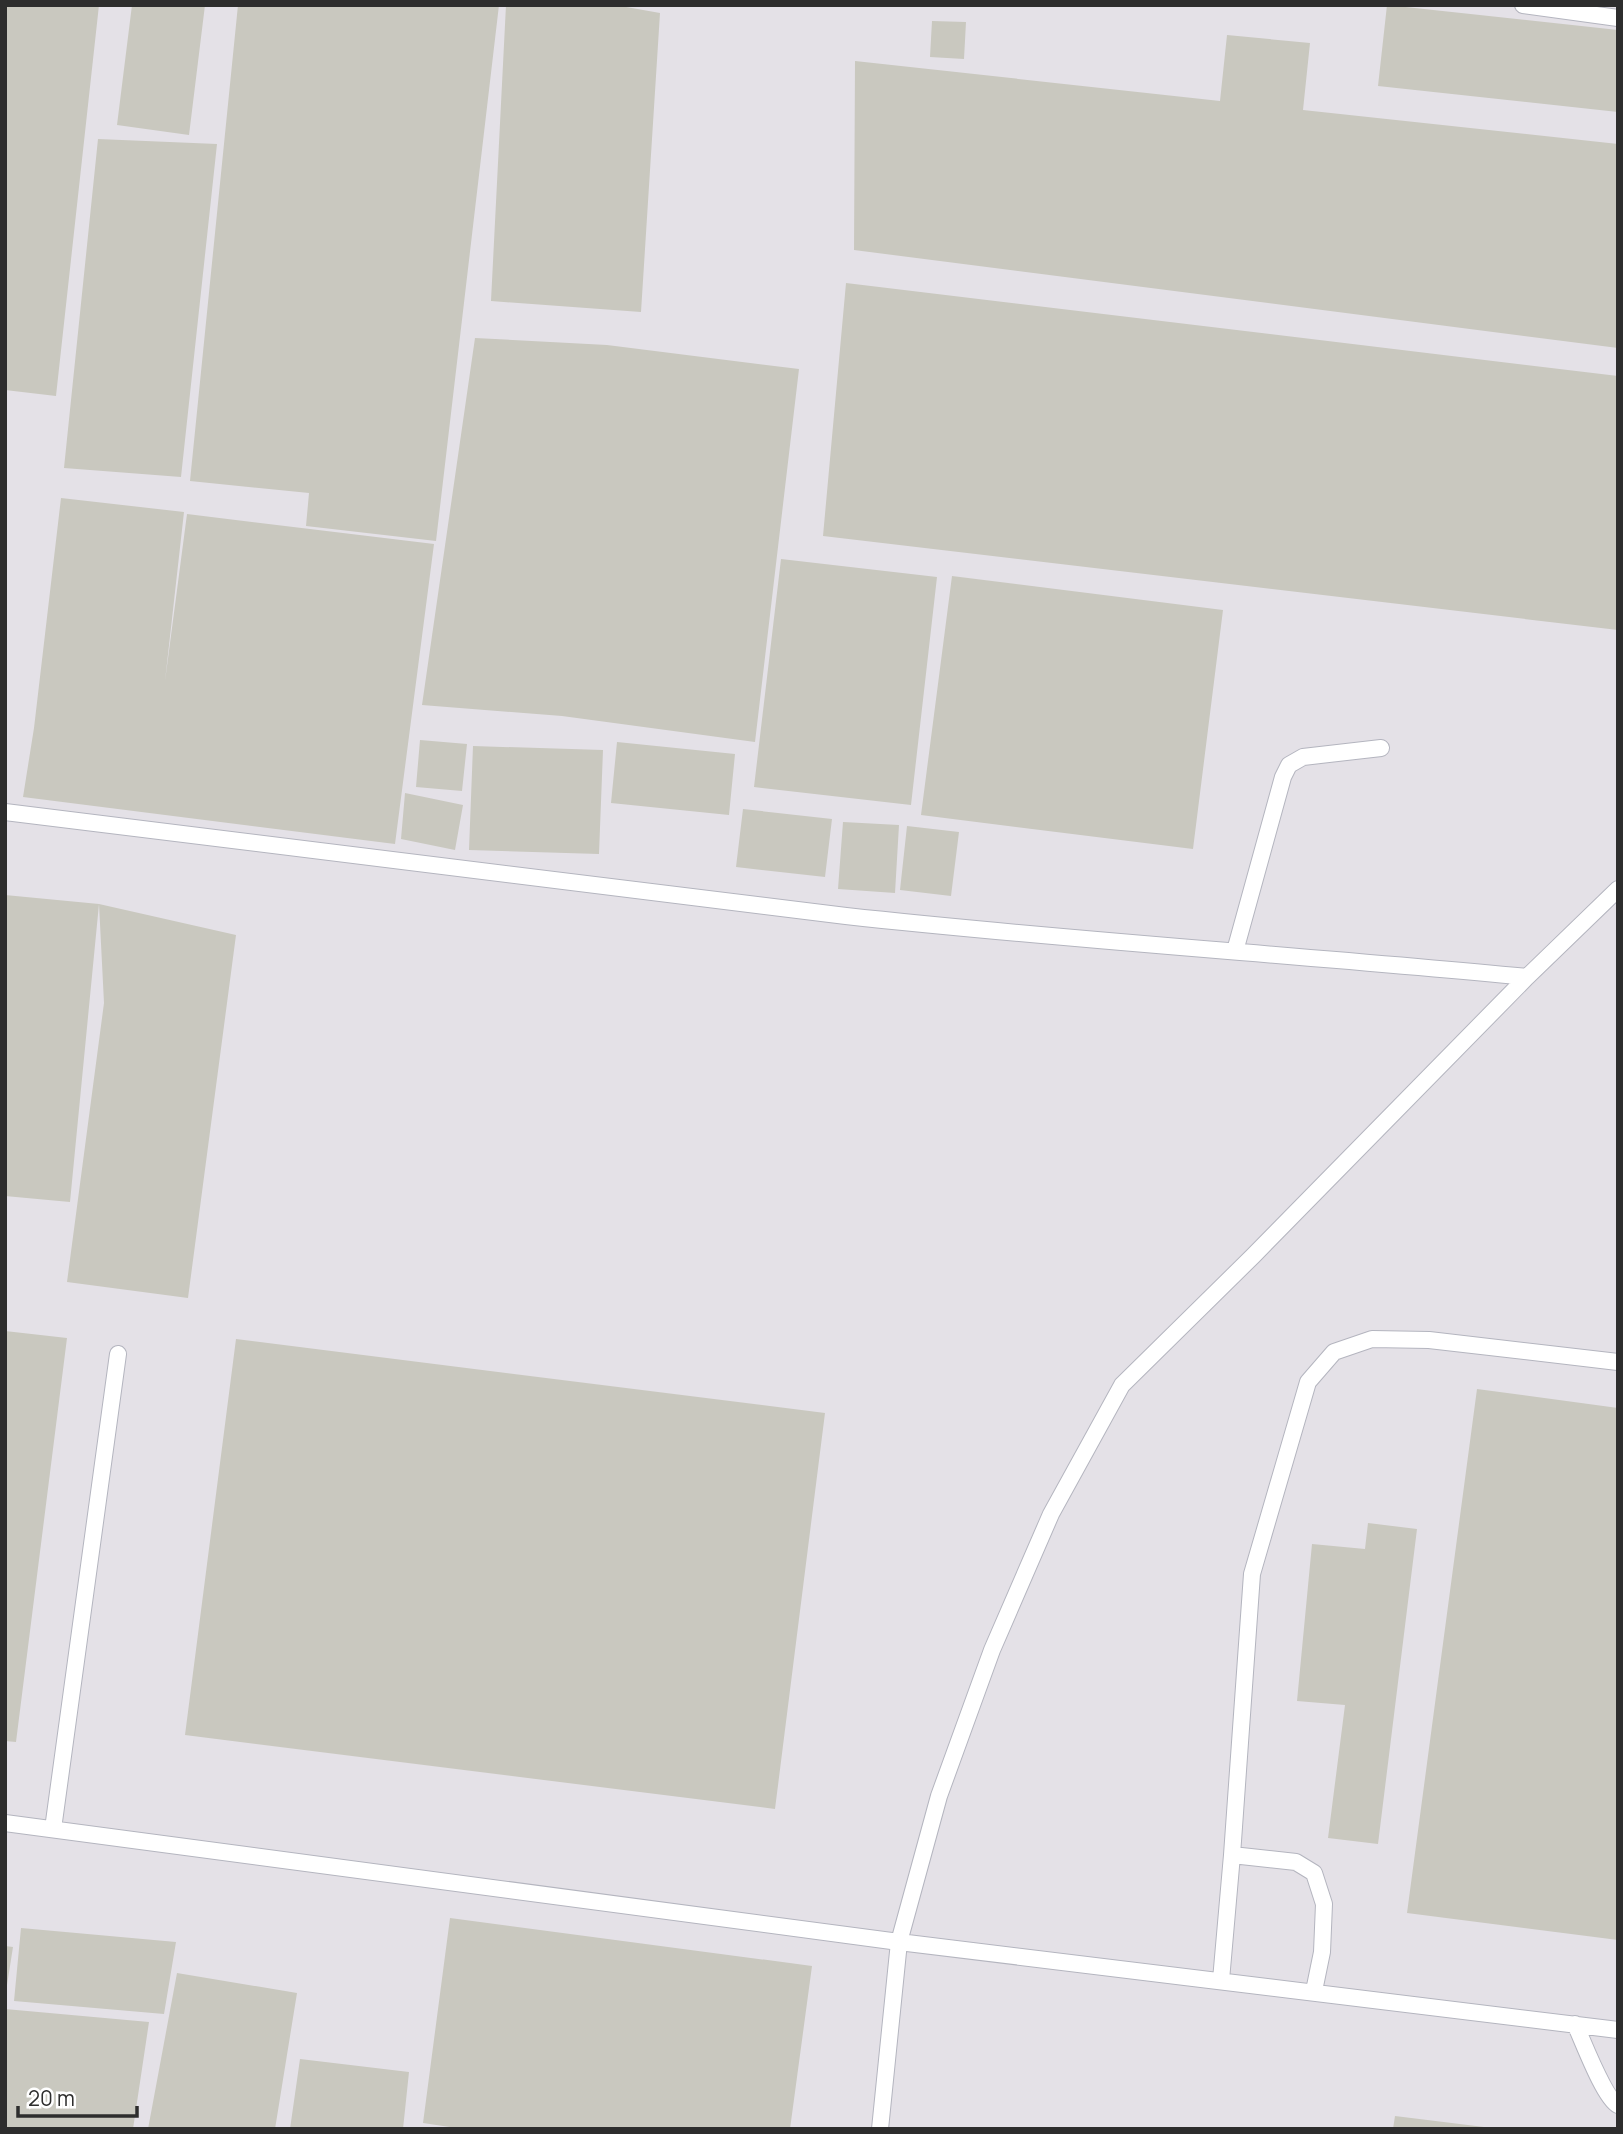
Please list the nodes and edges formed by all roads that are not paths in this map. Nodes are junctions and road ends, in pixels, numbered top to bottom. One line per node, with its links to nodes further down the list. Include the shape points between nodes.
1 (1523, 5): 2 (lane)
2 (1618, 18)
3 (1381, 748): 6 (lane, via 1303,757 1289,765)
4 (5, 812): 6 (lane, via 846,916)
5 (1618, 889): 7 (lane)
6 (1235, 951): 7 (lane)
7 (1527, 977): 13 (lane, via 1122,1385 1051,1514 992,1650 939,1796)
8 (118, 1354): 11 (lane)
9 (1618, 1362): 12 (lane, via 1429,1340 1373,1339 1334,1352 1308,1382 1252,1574)
10 (5, 1823): 11 (lane)
11 (53, 1829): 13 (lane)
12 (1232, 1855): 14 (lane); 15 (lane, via 1296,1862 1314,1873 1324,1904)
13 (899, 1942): 14 (lane); 19 (lane)
14 (1221, 1980): 15 (lane)
15 (1314, 1991): 16 (lane)
16 (1575, 2024): 17 (lane); 18 (lane, via 1601,2082)
17 (1618, 2030)
18 (1618, 2105)
19 (880, 2129)

